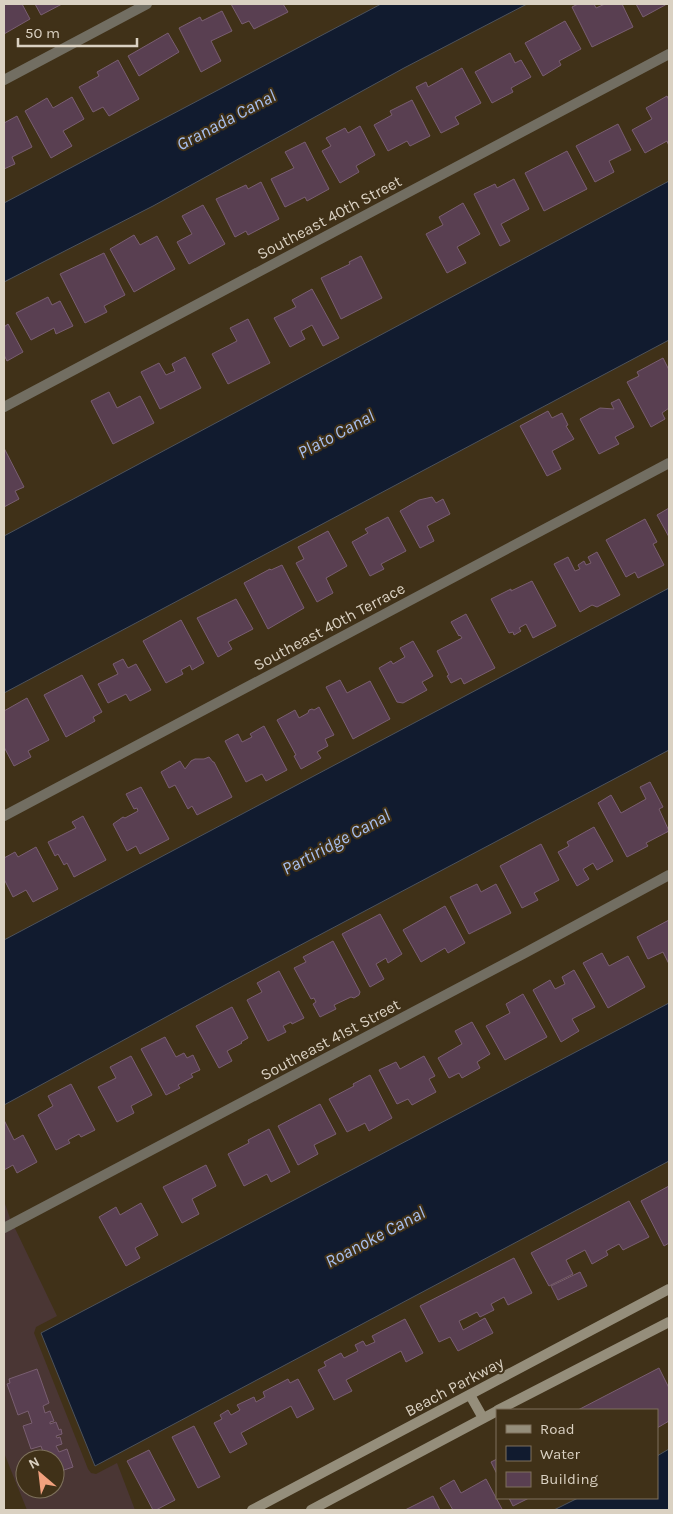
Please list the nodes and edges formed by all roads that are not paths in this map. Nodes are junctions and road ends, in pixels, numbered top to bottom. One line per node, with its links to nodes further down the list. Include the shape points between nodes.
1 (147, 4): 3 (street)
2 (669, 54): 4 (street, Southeast 40th Street)
3 (4, 80)
4 (4, 407)
5 (669, 463): 6 (street, Southeast 40th Terrace)
6 (4, 816)
7 (669, 875): 8 (street, Southeast 41st Street)
8 (4, 1228)
9 (669, 1289): 11 (street, Beach Parkway)
10 (669, 1322): 12 (street)
11 (470, 1395): 14 (street); 15 (street, Beach Parkway)
12 (501, 1409)
13 (496, 1412): 14 (street)
14 (483, 1418): 16 (street)
15 (252, 1510)
16 (311, 1510)

